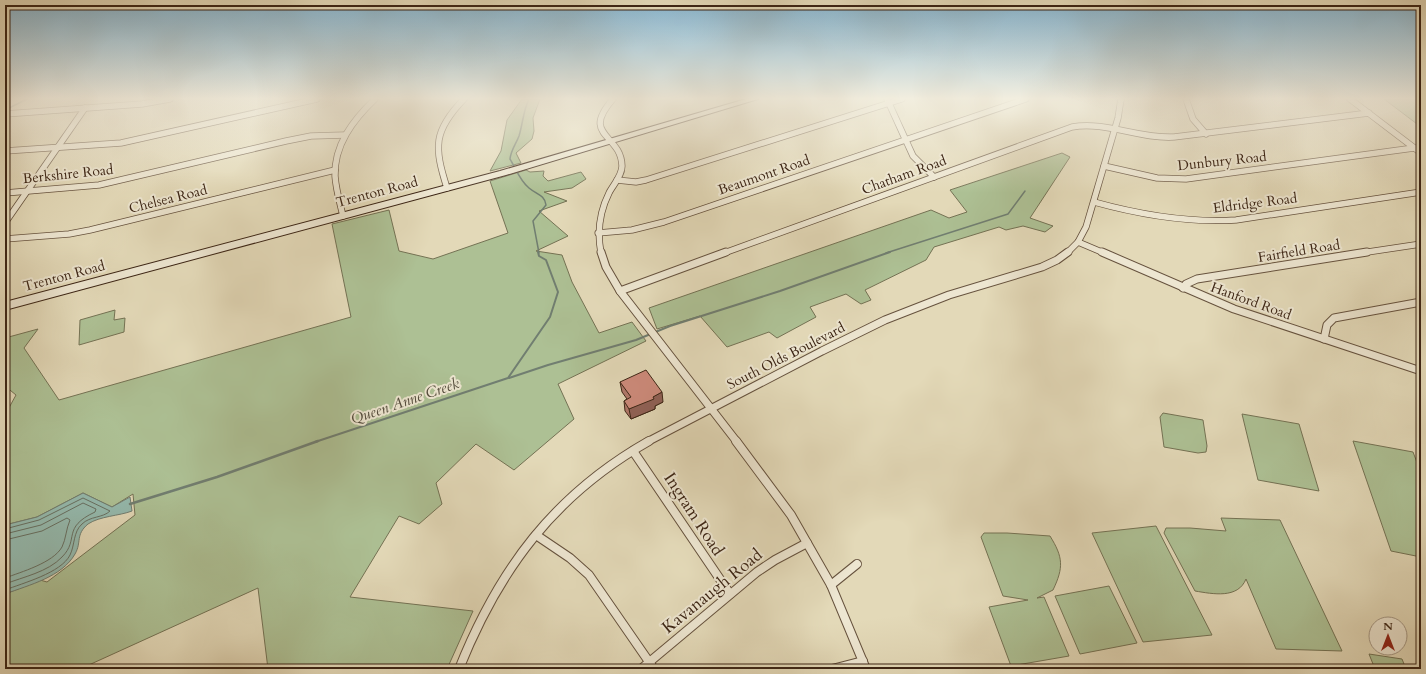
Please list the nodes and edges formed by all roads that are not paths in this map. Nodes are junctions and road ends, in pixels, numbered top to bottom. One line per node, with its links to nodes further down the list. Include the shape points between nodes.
1 (69, 130): 20 (street)
2 (177, 130): 20 (street, via 121,143)
3 (348, 130): 17 (street)
4 (443, 130): 28 (street, via 439,139 438,159)
5 (602, 130): 19 (street)
6 (649, 130): 19 (main road, Trenton Road)
7 (799, 130): 27 (street, via 658,177 636,182)
8 (901, 130): 18 (street)
9 (933, 130): 18 (street, Beaumont Road)
10 (1062, 130): 26 (street, Chatham Road)
11 (1114, 130): 24 (street, South Olds Boulevard)
12 (1122, 130): 16 (street, Chatham Road, via 1158,137)
13 (1203, 130): 16 (street)
14 (1234, 130): 16 (street, Chatham Road)
15 (1391, 130): 21 (street)
16 (1206, 134)
17 (345, 135): 25 (street, via 338,152); 29 (street, Berkshire Road, via 311,136 286,141 99,185)
18 (905, 140): 26 (street, via 916,160); 35 (street, Beaumont Road, via 651,226)
19 (610, 142): 27 (street, via 621,159 622,169); 28 (main road, Trenton Road)
20 (57, 148): 22 (street); 29 (street)
21 (1414, 148): 23 (street); 24 (street, Dunbury Road, via 1186,179 1157,178)
22 (5, 152)
23 (1421, 153)
24 (1104, 166): 32 (street, South Olds Boulevard)
25 (335, 170): 33 (street); 36 (street, Chelsea Road, via 90,230)
26 (934, 177): 40 (street, Chatham Road)
27 (617, 180): 35 (street, via 601,211)
28 (447, 188): 33 (main road, Trenton Road)
29 (27, 191): 31 (street, Berkshire Road); 34 (street)
30 (1421, 192): 32 (street, Eldridge Road, via 1236,220 1206,222 1155,218)
31 (5, 193)
32 (1094, 202): 37 (street, South Olds Boulevard)
33 (343, 216): 42 (main road, Trenton Road)
34 (5, 223)
35 (598, 233): 40 (street, via 602,259)
36 (5, 239)
37 (1078, 242): 39 (street, Hanford Road); 45 (street, South Olds Boulevard, via 1068,252 1043,266 952,294 871,327)
38 (1421, 244): 39 (street, Fairfield Road, via 1197,279)
39 (1183, 288): 43 (street, Hanford Road, via 1245,313)
40 (620, 291): 45 (street)
41 (1421, 302): 43 (street, via 1334,318 1327,325)
42 (5, 306)
43 (1324, 339): 44 (street, Hanford Road)
44 (1421, 371)
45 (711, 410): 46 (street, South Olds Boulevard); 48 (street, via 767,481)
46 (633, 451): 47 (street, South Olds Boulevard, via 594,478 552,516); 51 (street, Ingram Road)
47 (536, 535): 52 (street, via 578,562); 54 (street, South Olds Boulevard, via 497,588 473,635)
48 (807, 543): 50 (street); 51 (street, Kavanaugh Road, via 775,560)
49 (857, 564): 50 (street)
50 (831, 585): 53 (street)
51 (730, 594): 52 (street, Kavanaugh Road)
52 (652, 665): 55 (street, Kavanaugh Road)
53 (864, 665): 56 (street)
54 (460, 669)
55 (641, 669)
56 (832, 669)

